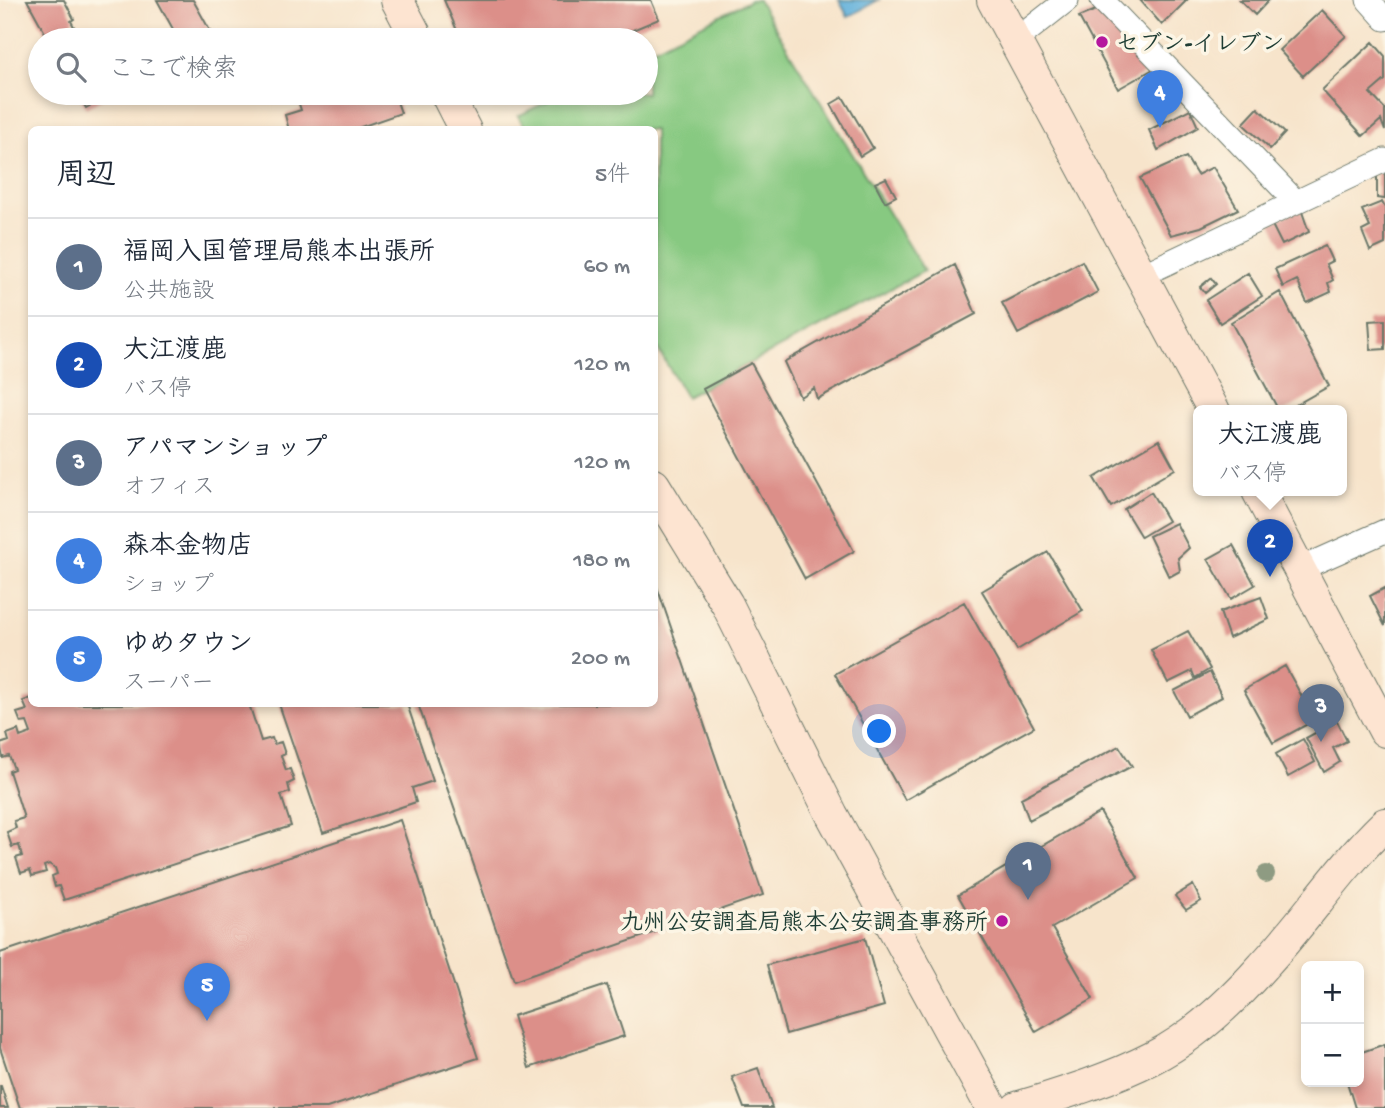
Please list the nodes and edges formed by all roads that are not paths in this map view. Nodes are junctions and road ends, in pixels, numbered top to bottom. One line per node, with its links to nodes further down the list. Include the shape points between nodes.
1 (397, 0): 7 (street)
2 (993, 0): 8 (street)
3 (1067, 0): 8 (street)
4 (1102, 0): 12 (street)
5 (1368, 0): 6 (street)
6 (1385, 19)
7 (412, 28)
8 (1016, 41): 13 (street)
9 (452, 105): 10 (street)
10 (464, 126)
11 (1385, 160): 12 (street)
12 (1296, 202): 13 (street)
13 (1140, 276): 14 (street)
14 (1211, 405)
15 (658, 492): 21 (street, via 727,604 832,815)
16 (1261, 496): 18 (street)
17 (1385, 531): 18 (street)
18 (1300, 569): 19 (street)
19 (1385, 731)
20 (1385, 824): 22 (street, via 1357,851 1264,965 1193,1032 1153,1057 1089,1085)
21 (992, 1108)
22 (1017, 1108)

